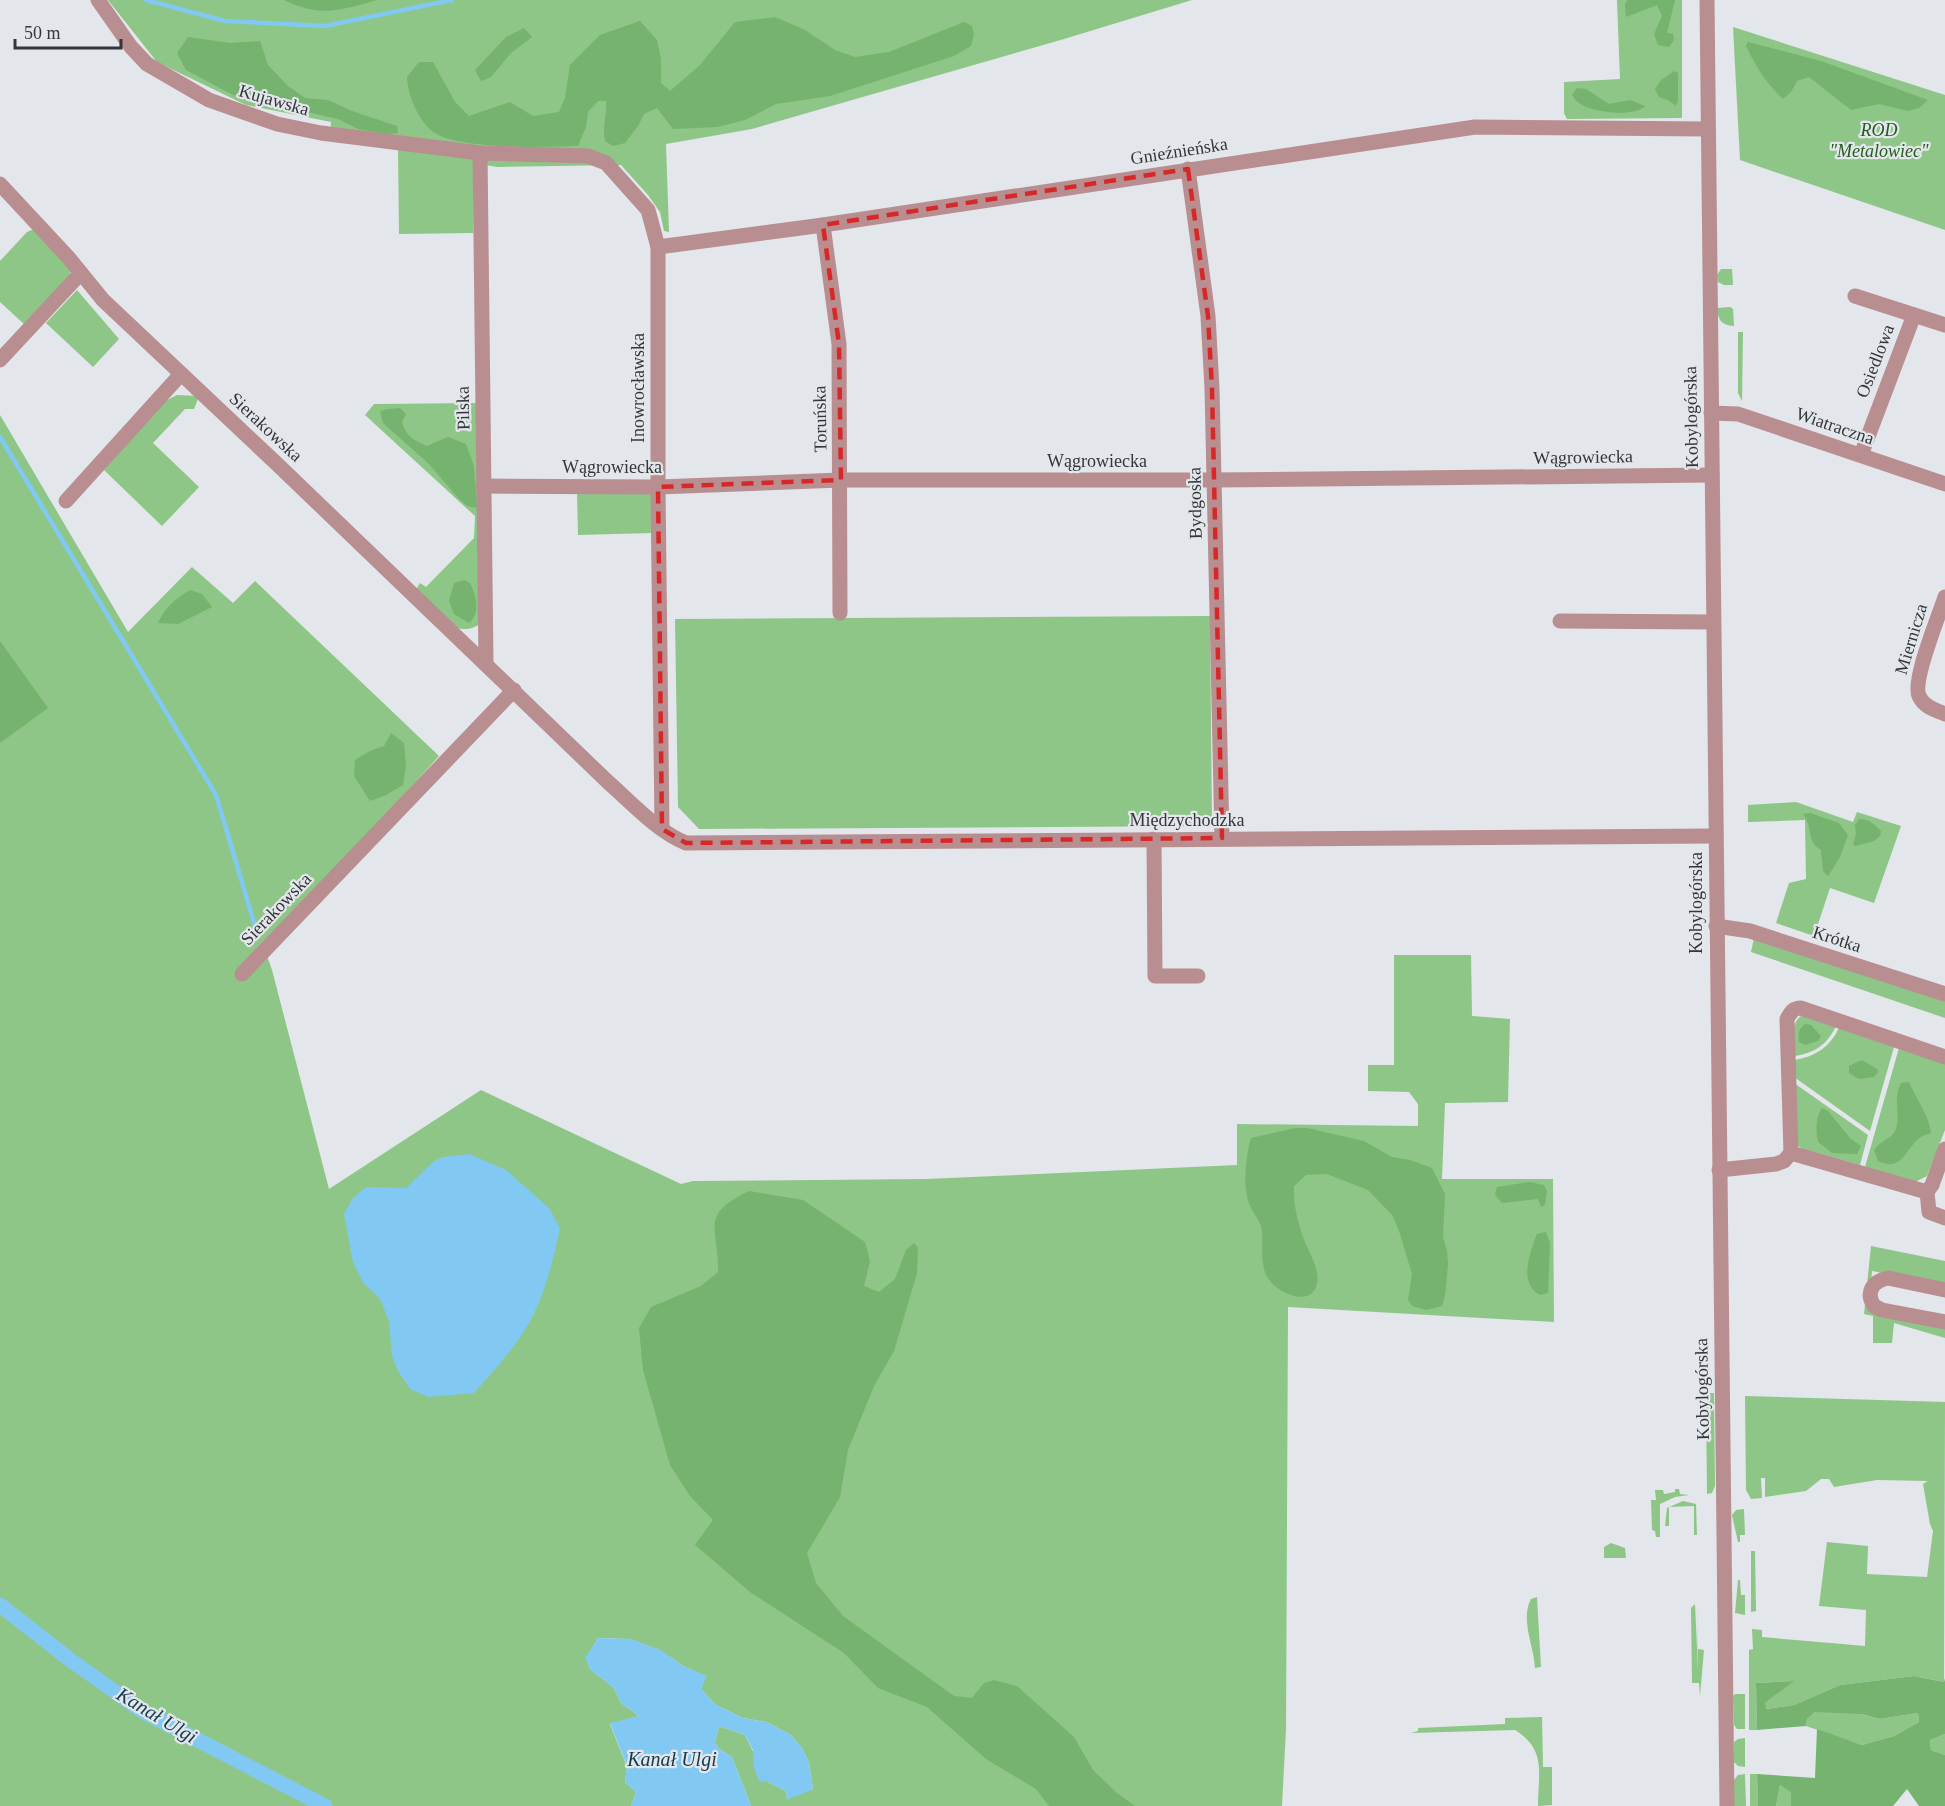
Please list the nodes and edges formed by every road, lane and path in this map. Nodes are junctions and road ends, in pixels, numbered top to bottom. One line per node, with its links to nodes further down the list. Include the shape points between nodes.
1 (98, 0): 4 (street, Kujawska, via 130,47 147,64 209,100 277,124 321,133)
2 (1707, 0): 3 (street, Kobylogórska)
3 (1708, 129): 5 (street, Gnieźnieńska, via 1475,127); 15 (street, Kobylogórska)
4 (480, 153): 8 (street, Inowrocławska, via 588,156 606,163 648,210); 21 (street, Pilska)
5 (1188, 169): 7 (street, Gnieźnieńska); 19 (street, Bydgoska, via 1208,316)
6 (0, 184): 9 (street, Sierakowska)
7 (823, 225): 8 (street, Gnieźnieńska); 18 (street, Toruńska, via 839,344)
8 (658, 248): 22 (street, Inowrocławska)
9 (81, 273): 13 (street); 14 (street, Sierakowska, via 103,300)
10 (1855, 296): 11 (street, Osiedlowa)
11 (1914, 315): 12 (street, Osiedlowa); 16 (street, Osiedlowa)
12 (1945, 326)
13 (0, 360)
14 (181, 374): 23 (street); 28 (street, Sierakowska)
15 (1711, 413): 16 (street, Wiatraczna, via 1738,414); 17 (street, Kobylogórska)
16 (1861, 455): 20 (street, Wiatraczna)
17 (1712, 475): 19 (street, Wągrowiecka); 27 (street, Kobylogórska)
18 (841, 480): 19 (street, Wągrowiecka); 22 (street, Wągrowiecka); 25 (street, Toruńska)
19 (1213, 480): 33 (street, Bydgoska)
20 (1945, 484)
21 (483, 486): 22 (street, Wągrowiecka); 28 (street, Pilska)
22 (657, 487): 31 (street, Inowrocławska)
23 (66, 501)
24 (1945, 597): 30 (street, Miernicza, via 1916,686 1922,702)
25 (840, 613)
26 (1560, 621): 27 (street)
27 (1713, 622): 32 (street, Kobylogórska)
28 (486, 663): 29 (street, Sierakowska)
29 (514, 690): 31 (street, Sierakowska); 36 (street, Sierakowska)
30 (1945, 714)
31 (662, 830): 34 (street, Międzychodzka, via 686,843)
32 (1716, 836): 33 (street, Międzychodzka); 35 (street, Kobylogórska)
33 (1222, 838): 34 (street, Międzychodzka)
34 (1154, 839): 37 (street, via 1155,976)
35 (1716, 926): 38 (street, Krótka, via 1750,931); 42 (street, Kobylogórska)
36 (242, 974)
37 (1198, 976)
38 (1945, 994)
39 (1945, 1057): 41 (street, via 1796,1008 1788,1019)
40 (1945, 1149): 43 (street)
41 (1791, 1153): 42 (street, via 1776,1164); 43 (street)
42 (1719, 1170): 47 (street, Kobylogórska)
43 (1927, 1192): 44 (street, via 1929,1212)
44 (1945, 1218)
45 (1945, 1290): 46 (street, via 1888,1278 1873,1285 1870,1293 1874,1306 1882,1310)
46 (1945, 1322)
47 (1727, 1806)

